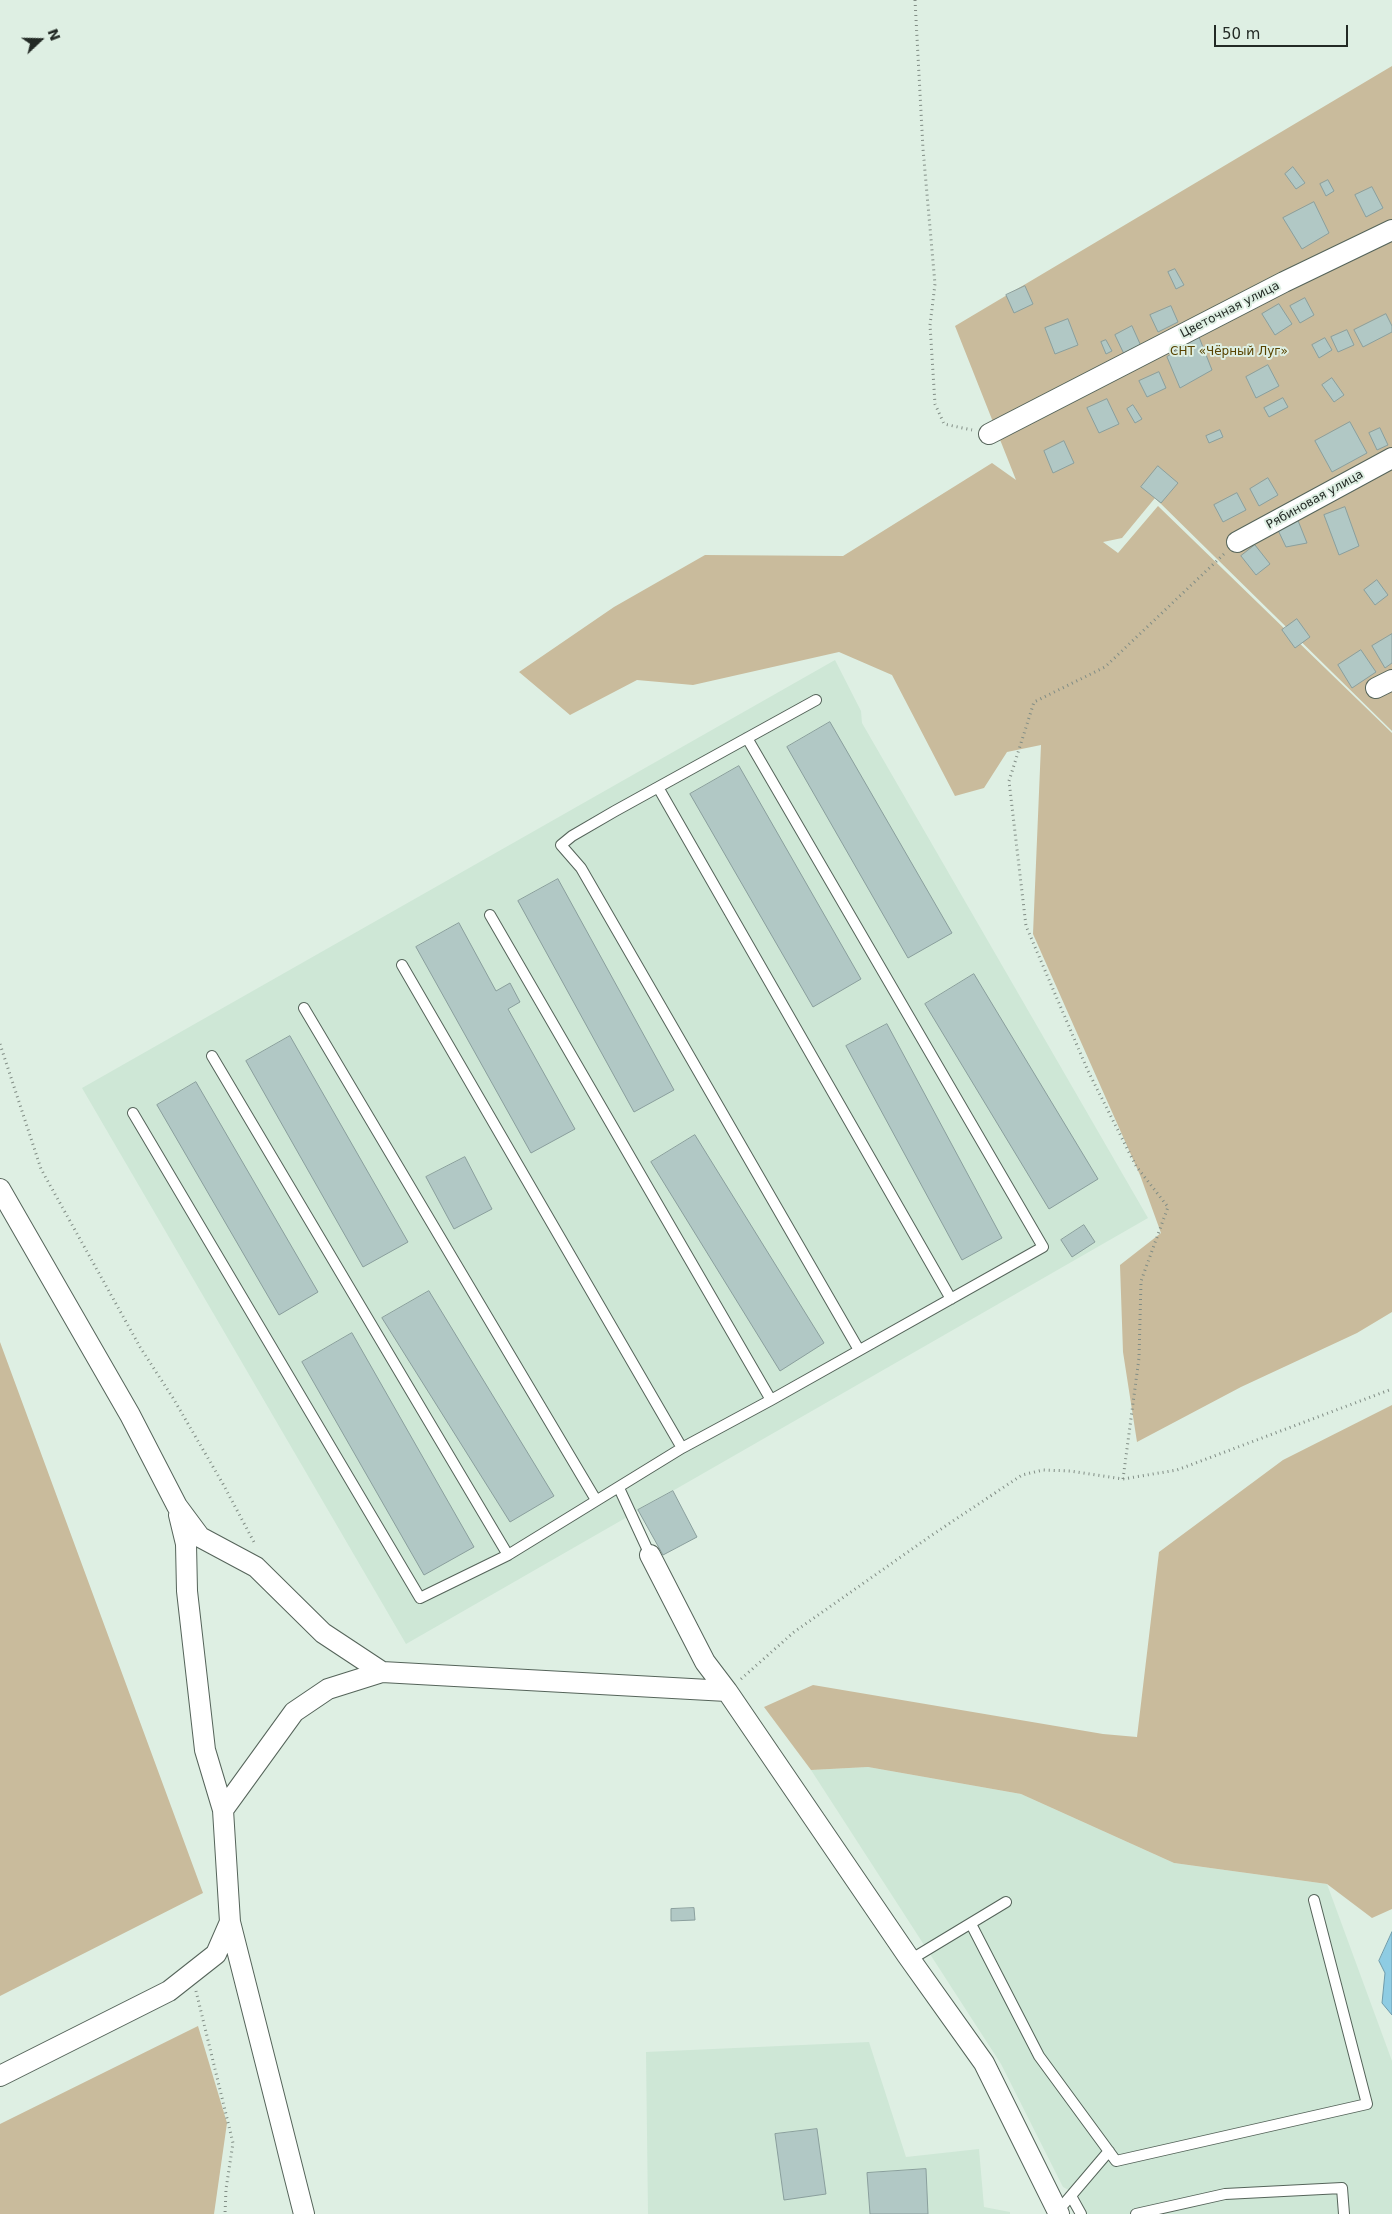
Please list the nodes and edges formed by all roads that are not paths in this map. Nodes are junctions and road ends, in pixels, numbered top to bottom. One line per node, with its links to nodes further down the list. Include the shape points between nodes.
1 (1392, 230): 2 (street, Цветочная улица)
2 (989, 434)
3 (1392, 458): 4 (street, Рябиновая улица)
4 (1237, 542)
5 (816, 700): 6 (lane)
6 (747, 738): 7 (lane); 14 (lane, via 1043,1247)
7 (659, 789): 14 (lane); 15 (lane, via 606,816 561,845 581,868)
8 (490, 915): 16 (lane)
9 (402, 964): 17 (lane)
10 (304, 1008): 19 (lane)
11 (212, 1056): 21 (lane)
12 (133, 1113): 21 (lane, via 420,1598)
13 (0, 1189): 20 (street, via 130,1415)
14 (951, 1299): 15 (lane)
15 (859, 1350): 16 (lane)
16 (771, 1400): 17 (lane)
17 (682, 1448): 18 (lane)
18 (619, 1488): 19 (lane); 22 (lane)
19 (596, 1500): 21 (lane)
20 (177, 1506): 23 (street, via 200,1537 256,1567 324,1633); 25 (street, via 186,1544 187,1591 205,1750)
21 (508, 1555)
22 (650, 1555): 24 (street, via 704,1662)
23 (382, 1672): 24 (street); 25 (street, via 328,1689 294,1712)
24 (727, 1691): 30 (street)
25 (223, 1810): 28 (street)
26 (1314, 1900): 32 (lane, via 1367,2104 1116,2161)
27 (1006, 1902): 29 (lane)
28 (230, 1922): 31 (street, via 216,1954 169,1991); 36 (street)
29 (971, 1924): 30 (lane); 32 (lane, via 1039,2056)
30 (910, 1960): 35 (street, via 984,2063)
31 (0, 2076)
32 (1109, 2152): 33 (lane)
33 (1071, 2196): 35 (lane); 37 (lane)
34 (1158, 2212): 38 (lane); 39 (lane, via 1225,2194 1342,2188)
35 (1058, 2213)
36 (304, 2214)
37 (1081, 2214)
38 (1136, 2214)
39 (1344, 2214)

